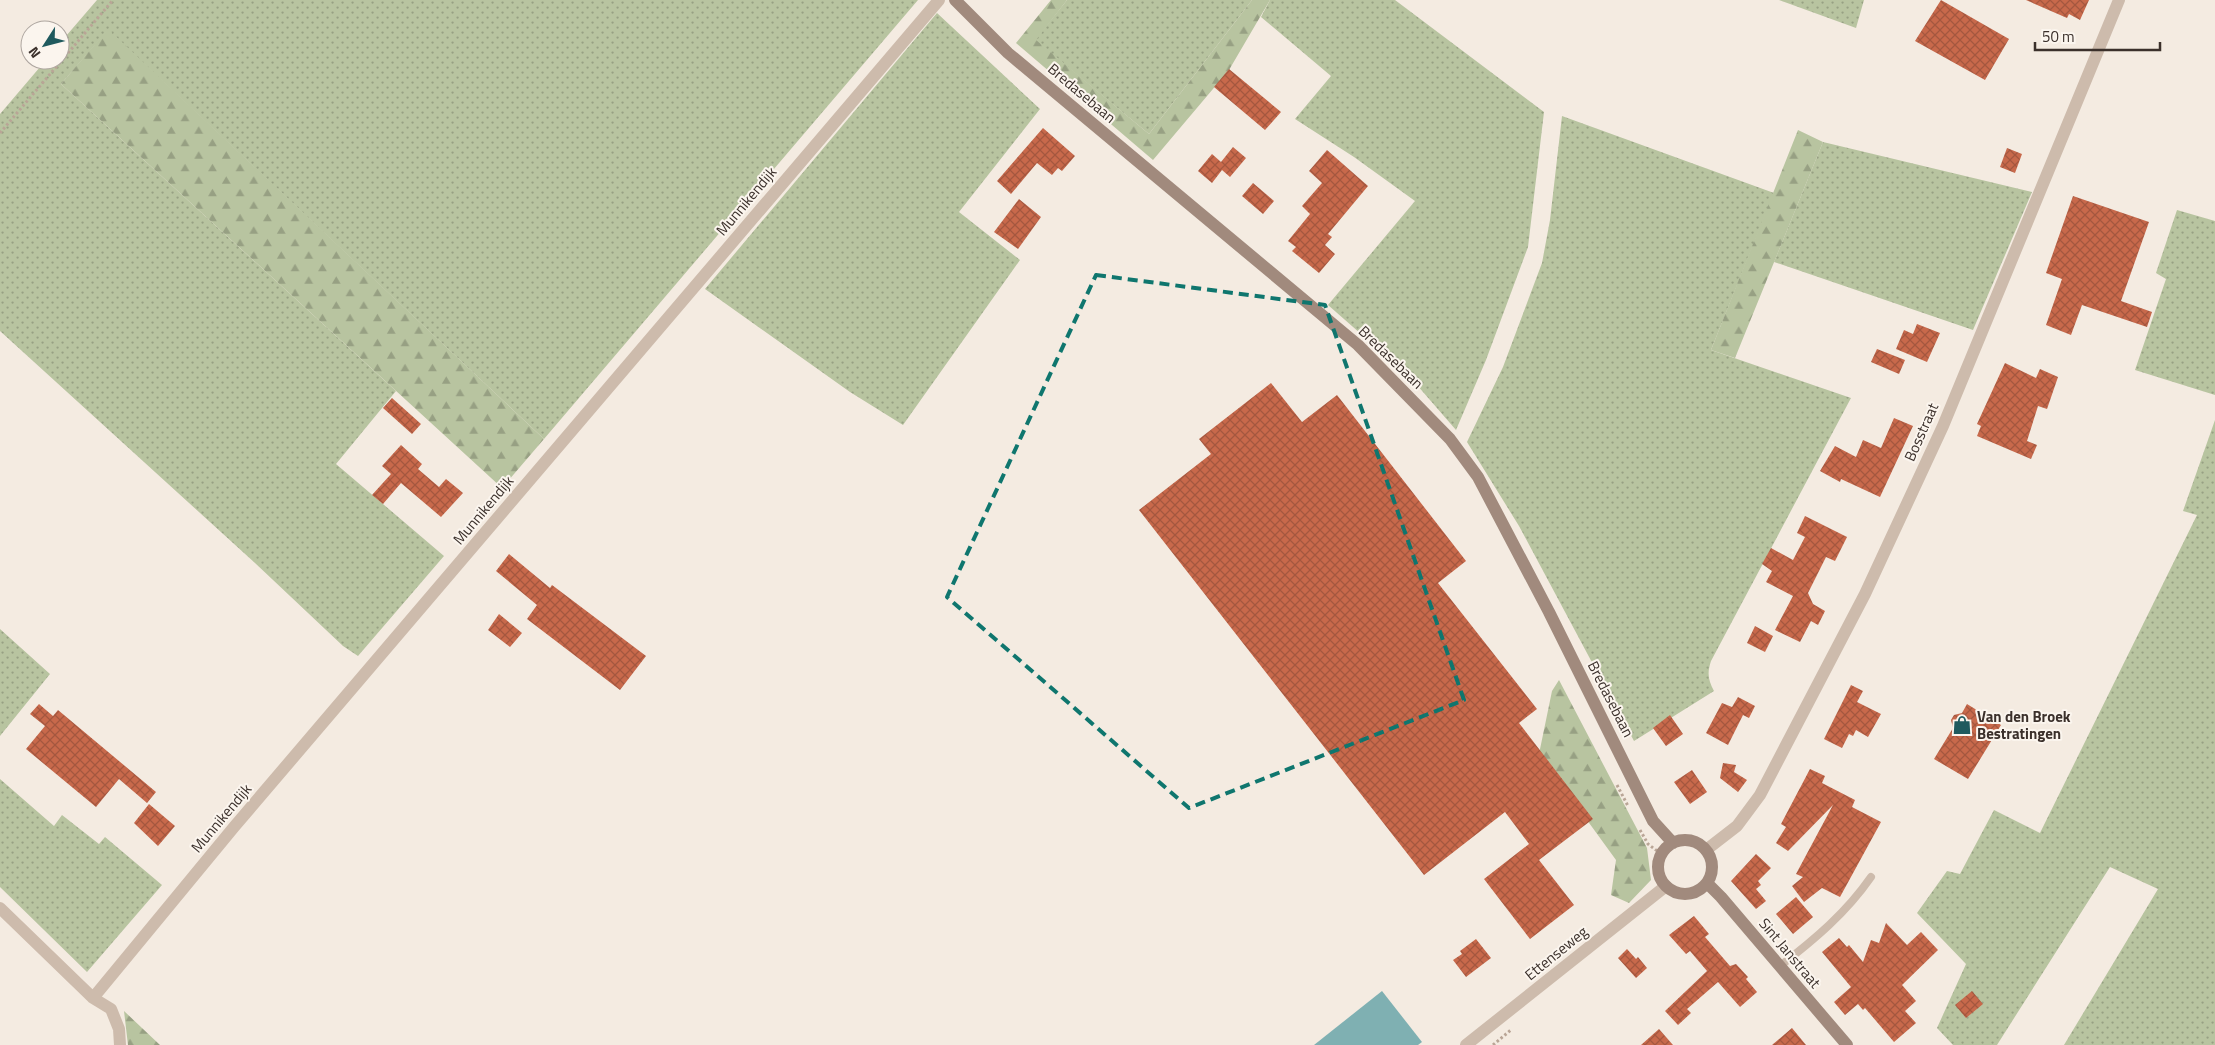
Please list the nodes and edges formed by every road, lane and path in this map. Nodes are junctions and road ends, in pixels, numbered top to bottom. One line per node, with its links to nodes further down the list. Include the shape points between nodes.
1 (113, 0): 5 (path)
2 (939, 0): 13 (street, Munnikendijk)
3 (955, 0): 6 (street, Bredasebaan, via 1008,53 1358,345 1450,439 1478,477 1653,821)
4 (2119, 0): 7 (street, Bosstraat, via 1943,426 1865,594 1760,795 1737,826)
5 (0, 133)
6 (1672, 843): 7 (street, via 1696,842); 10 (street, via 1661,854 1658,865)
7 (1706, 850): 9 (street, via 1712,872)
8 (1871, 876): 12 (lane, via 1840,916)
9 (1707, 883): 10 (street, via 1688,894 1677,893); 12 (street, Sint Janstraat)
10 (1666, 886): 16 (street, Ettenseweg)
11 (0, 908): 13 (street)
12 (1780, 966): 18 (street, Sint Janstraat)
13 (93, 998): 15 (street, via 111,1009 119,1029)
14 (1508, 1032): 17 (path)
15 (120, 1045)
16 (1466, 1045)
17 (1493, 1045)
18 (1847, 1045)

